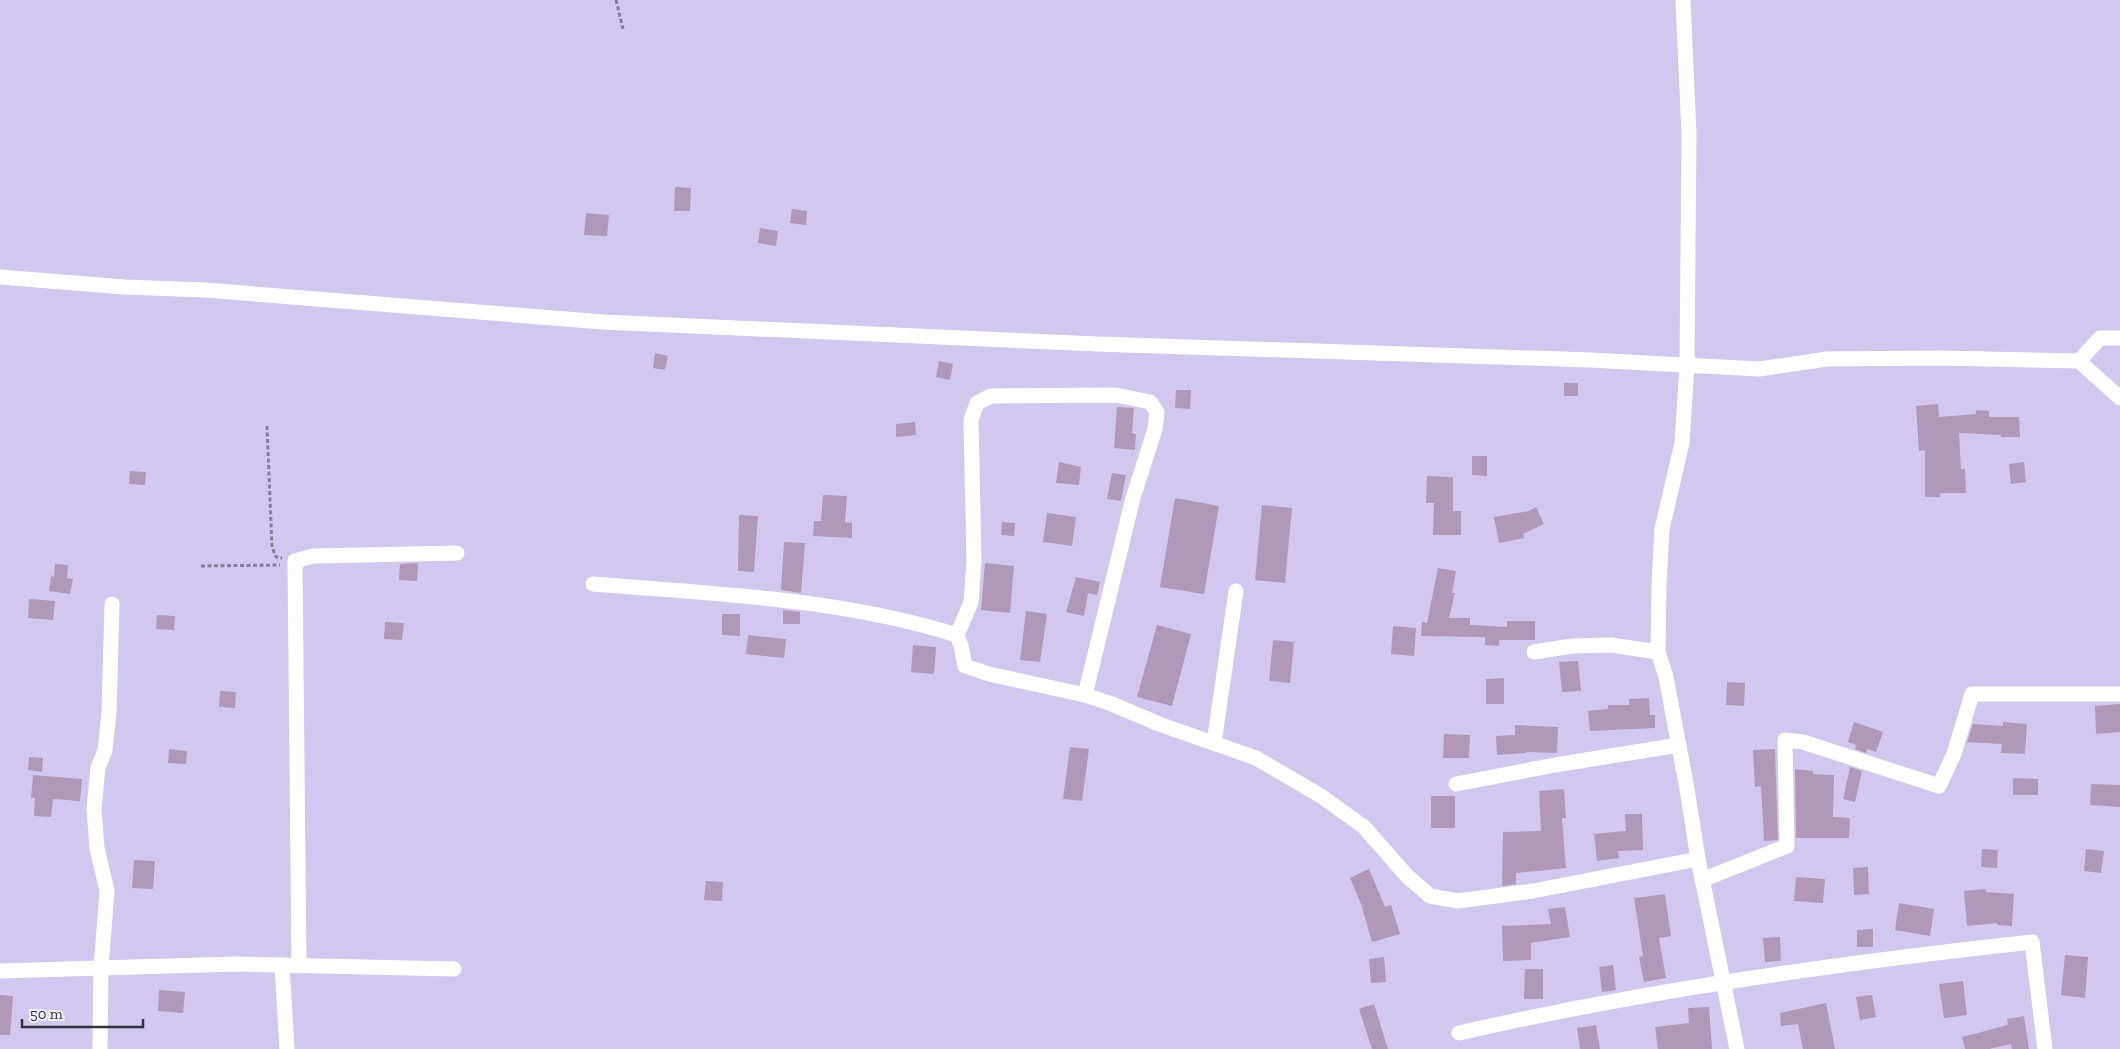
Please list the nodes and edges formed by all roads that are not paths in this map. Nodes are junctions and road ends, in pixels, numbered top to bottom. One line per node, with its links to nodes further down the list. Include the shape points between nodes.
1 (1683, 0): 5 (street, via 1689,134)
2 (0, 277): 5 (street, via 603,322 1087,344)
3 (2120, 338): 4 (street, via 2100,338)
4 (2079, 361): 5 (street, via 1827,359 1759,369); 6 (street)
5 (1687, 365): 13 (street, via 1682,443 1662,529)
6 (2120, 398)
7 (457, 553): 22 (street, via 313,556 295,561)
8 (593, 584): 11 (street, via 808,602 926,625)
9 (1236, 592): 16 (street)
10 (112, 604): 23 (street, via 109,713 94,809 97,848 108,891)
11 (957, 635): 15 (street, via 965,666); 15 (street, via 971,602 974,561 971,420 977,403 991,396 1106,395 1150,402 1156,412 1155,429 1133,498)
12 (1534, 652): 13 (street, via 1572,646 1611,645)
13 (1658, 652): 17 (street)
14 (2120, 694): 20 (street, via 1972,694 1954,754 1939,786 1803,742 1785,740 1787,846)
15 (1085, 695): 16 (street)
16 (1214, 743): 19 (street, via 1256,758 1364,826 1407,876 1430,896 1458,901 1533,891)
17 (1679, 745): 18 (street); 19 (street)
18 (1456, 784)
19 (1698, 858): 20 (street)
20 (1702, 880): 26 (street)
21 (282, 965): 22 (street); 23 (street); 29 (street)
22 (299, 966): 24 (street)
23 (101, 968): 25 (street); 28 (street)
24 (454, 970)
25 (0, 971)
26 (1723, 984): 27 (street, via 1534,1016); 30 (street); 31 (street, via 1887,958 2032,942)
27 (1459, 1033)
28 (100, 1049)
29 (288, 1049)
30 (1737, 1049)
31 (2045, 1049)

